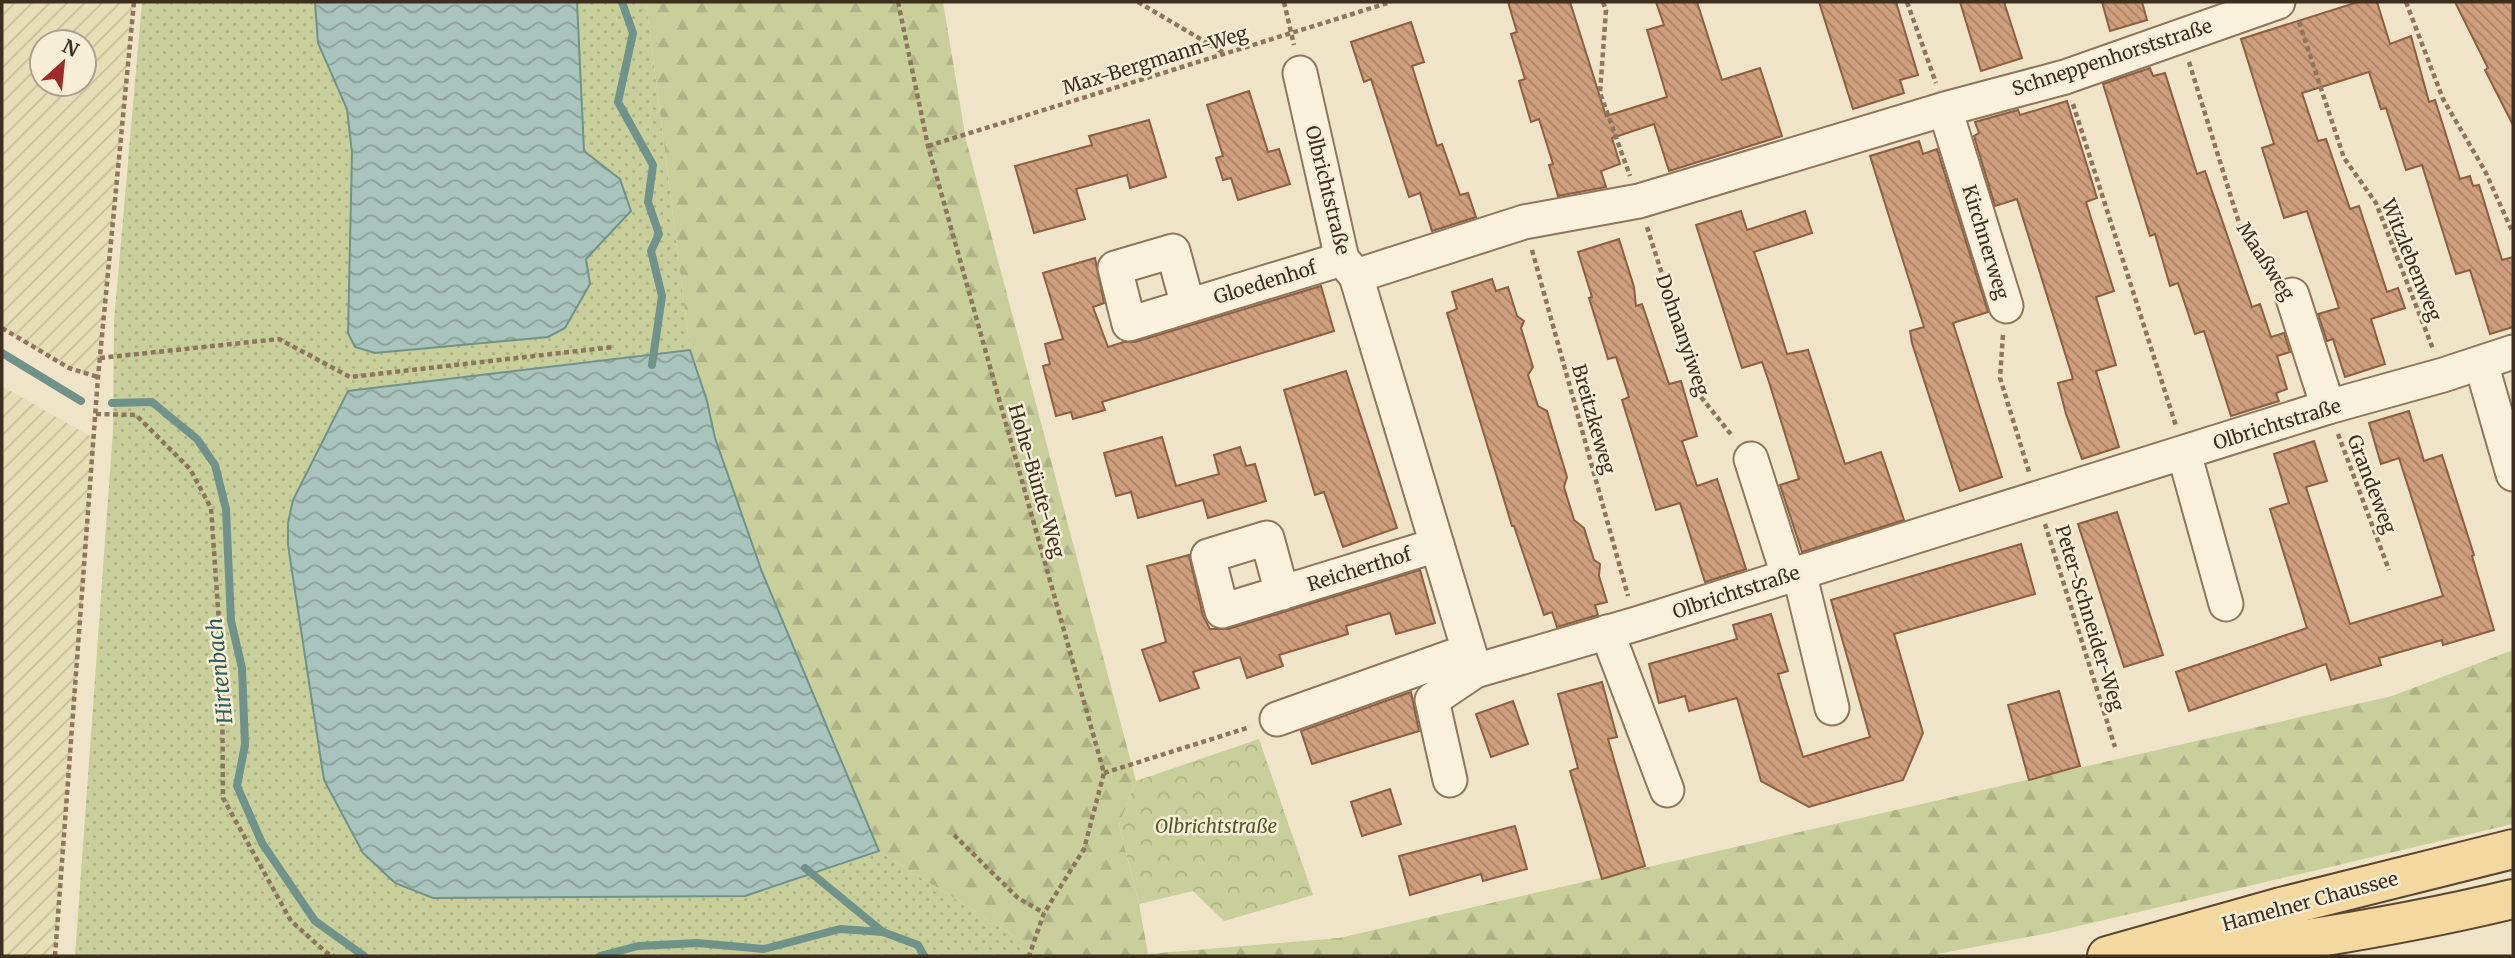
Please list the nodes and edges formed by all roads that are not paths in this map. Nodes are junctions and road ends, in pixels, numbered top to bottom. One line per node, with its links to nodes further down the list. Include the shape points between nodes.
1 (2287, 8): 3 (street, Schneppenhorststraße, via 2180,34 2065,77)
2 (1300, 73): 4 (street, Olbrichtstraße)
3 (1945, 109): 4 (street, Schneppenhorststraße, via 1639,201 1524,222); 7 (street, Kirchnerweg)
4 (1349, 267): 6 (street, Gloedenhof); 14 (street, Olbrichtstraße)
5 (2291, 295): 10 (street, Maaßweg)
6 (1188, 306)
7 (2006, 306)
8 (2513, 352): 9 (street, Olbrichtstraße)
9 (2481, 363): 10 (street, Olbrichtstraße); 13 (street)
10 (2328, 407): 11 (street, Olbrichtstraße)
11 (2184, 453): 15 (street, Olbrichtstraße); 17 (street)
12 (1751, 459): 15 (street)
13 (2513, 474)
14 (1437, 545): 16 (street, Reicherthof); 19 (street, Olbrichtstraße)
15 (1793, 574): 18 (street, Olbrichtstraße); 20 (street)
16 (1282, 593)
17 (2226, 604)
18 (1622, 628): 19 (street, Olbrichtstraße); 23 (street)
19 (1472, 661): 21 (street); 22 (street, via 1433,700)
20 (1832, 708)
21 (1277, 719)
22 (1450, 780)
23 (1667, 790)
24 (2513, 849): 26 (main road, Hamelner Chaussee)
25 (2513, 898): 27 (main road, Hamelner Chaussee, via 2279,944)
26 (2107, 956)
27 (2188, 956)

